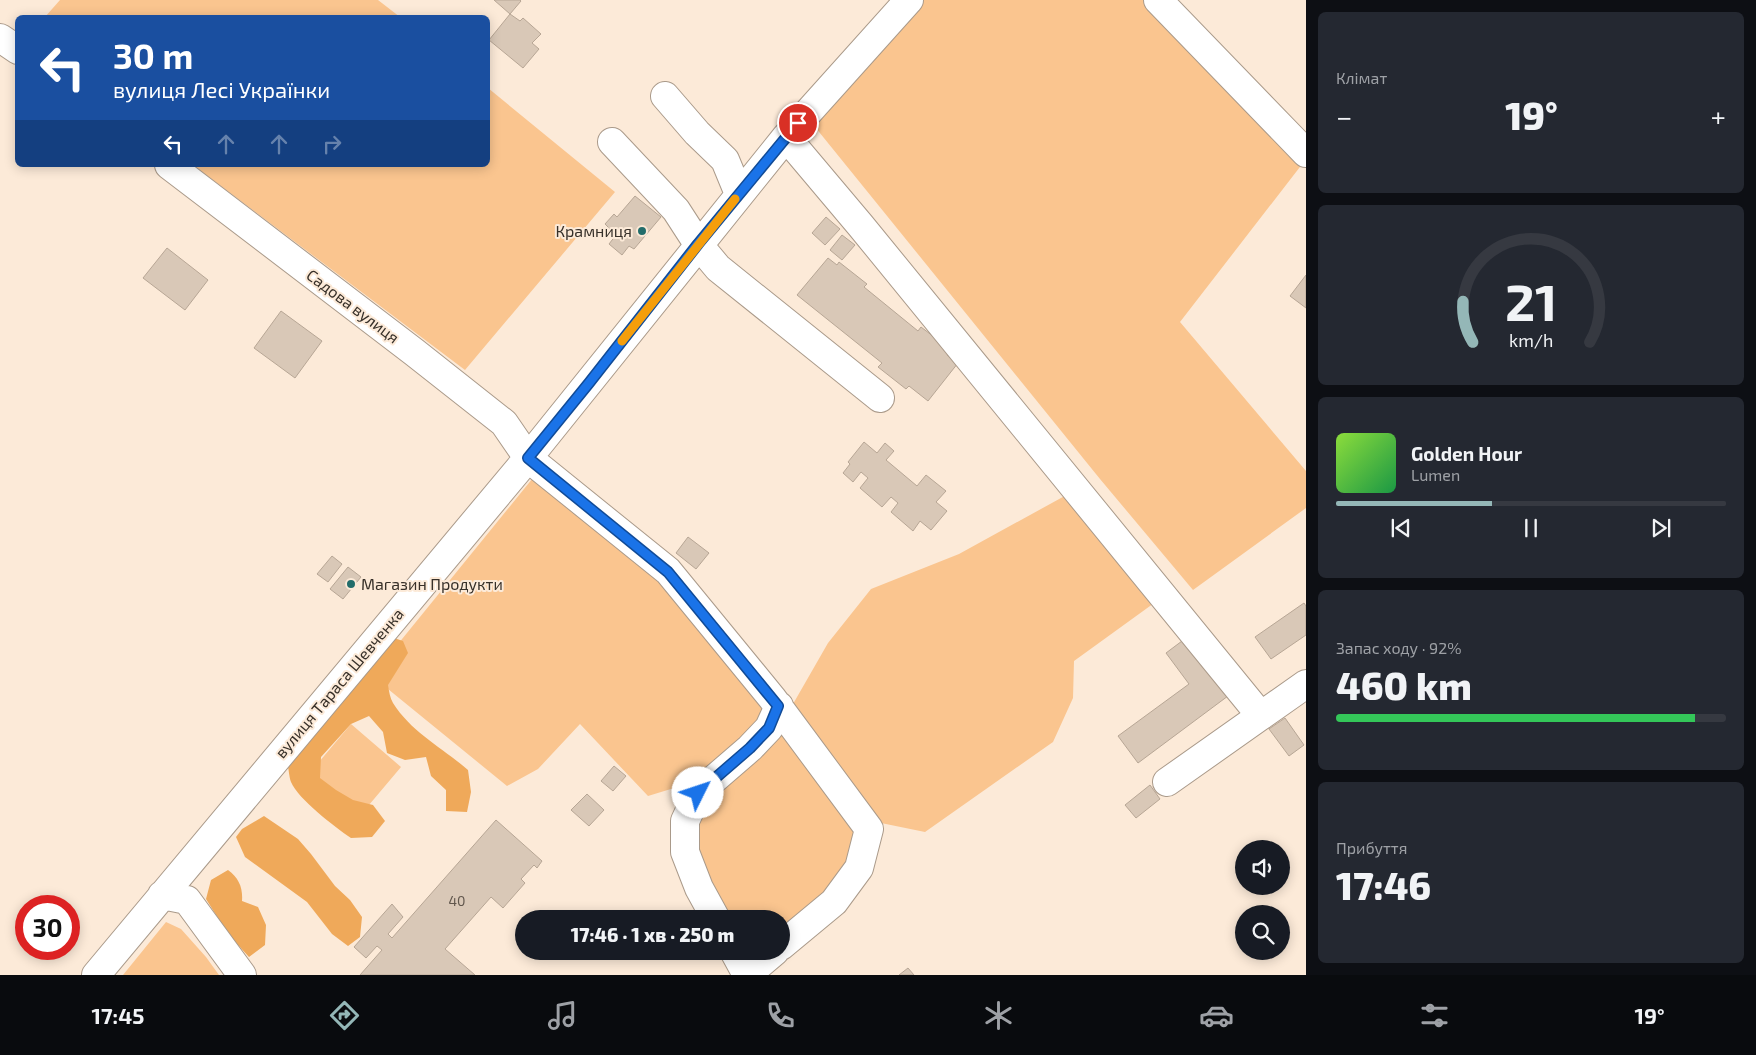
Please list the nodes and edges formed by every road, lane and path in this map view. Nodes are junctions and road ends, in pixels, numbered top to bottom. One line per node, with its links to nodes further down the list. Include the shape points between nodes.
1 (909, 0): 6 (street, вулиця Тараса Шевченка)
2 (1158, 0): 8 (street)
3 (0, 38): 4 (street)
4 (15, 48)
5 (666, 96): 10 (street, via 725,160)
6 (786, 137): 10 (street, вулиця Тараса Шевченка); 16 (street)
7 (612, 142): 11 (street, via 676,210)
8 (1306, 153)
9 (172, 167): 13 (street, Садова вулиця, via 504,423)
10 (739, 194): 11 (street, вулиця Тараса Шевченка)
11 (698, 244): 12 (street, via 718,268); 13 (street, вулиця Тараса Шевченка)
12 (880, 398)
13 (528, 458): 15 (street, Садова вулиця, via 668,572); 18 (street, вулиця Тараса Шевченка)
14 (1306, 684): 16 (street)
15 (778, 706): 19 (street, via 769,728 698,793 685,821 685,852); 20 (street, Садова вулиця, via 868,829 859,868 834,902)
16 (1262, 716): 17 (street)
17 (1167, 782)
18 (162, 895): 23 (street, вулиця Тараса Шевченка); 24 (street, via 187,900)
19 (711, 910)
20 (790, 939)
21 (739, 960): 25 (street)
22 (764, 960): 25 (street)
23 (96, 975)
24 (242, 975)
25 (747, 975)

